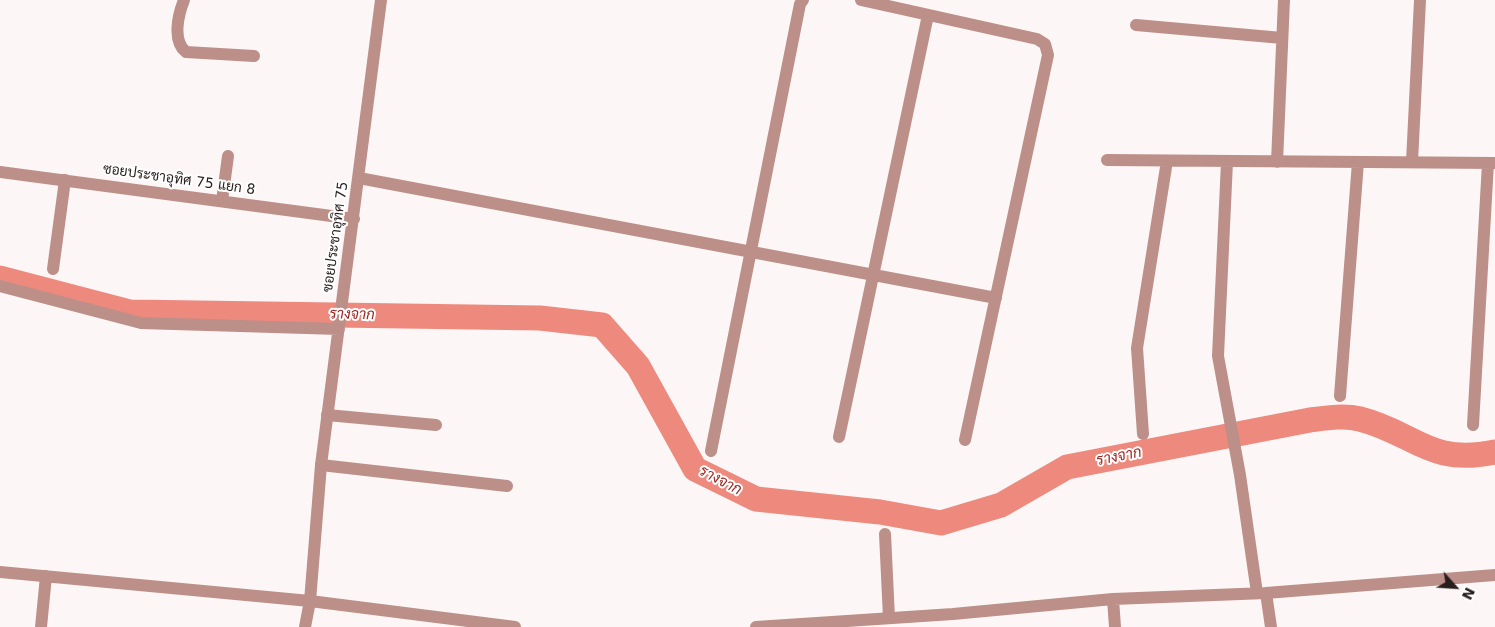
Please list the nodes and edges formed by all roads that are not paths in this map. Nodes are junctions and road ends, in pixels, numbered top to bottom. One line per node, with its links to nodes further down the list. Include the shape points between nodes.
1 (184, 0): 10 (street, via 177,38 182,49 186,52)
2 (382, 0): 20 (street, ซอยประชาอุทิศ 75)
3 (803, 0): 24 (street)
4 (862, 0): 7 (street)
5 (1284, 0): 9 (street)
6 (1420, 0): 17 (street)
7 (928, 15): 26 (street); 28 (street, via 1037,39 1046,44 1048,55)
8 (1136, 24): 9 (street)
9 (1282, 38): 15 (street)
10 (254, 56)
11 (228, 156): 22 (street)
12 (1107, 160): 13 (street)
13 (1167, 161): 14 (street); 34 (street, via 1137,348)
14 (1227, 162): 15 (street); 44 (street, via 1218,356)
15 (1277, 162): 16 (street)
16 (1358, 162): 17 (street); 30 (street)
17 (1412, 162): 18 (street)
18 (1491, 163): 33 (street)
19 (0, 172): 21 (street, ซอยประชาอุทิศ 75 แยก 8)
20 (359, 178): 23 (street, ซอยประชาอุทิศ 75); 24 (street)
21 (65, 180): 22 (street, ซอยประชาอุทิศ 75 แยก 8); 25 (street)
22 (222, 202): 23 (street, ซอยประชาอุทิศ 75 แยก 8)
23 (354, 219): 29 (street, ซอยประชาอุทิศ 75)
24 (751, 252): 26 (street); 37 (street)
25 (53, 270)
26 (873, 275): 28 (street); 35 (street)
27 (0, 286): 29 (street, via 141,323)
28 (996, 298): 36 (street)
29 (339, 327): 31 (street, ซอยประชาอุทิศ 75)
30 (1340, 396)
31 (327, 416): 32 (street); 38 (street, ซอยประชาอุทิศ 75)
32 (436, 425)
33 (1473, 425)
34 (1143, 434)
35 (839, 437)
36 (965, 440)
37 (711, 451)
38 (321, 465): 39 (street); 46 (street, ซอยประชาอุทิศ 75)
39 (507, 486)
40 (885, 534): 47 (street)
41 (0, 572): 43 (street)
42 (1495, 575): 44 (street)
43 (46, 576): 46 (street); 50 (street)
44 (1262, 593): 45 (street); 56 (street)
45 (1113, 599): 48 (street); 55 (street)
46 (310, 601): 51 (street, ซอยประชาอุทิศ 75); 52 (street)
47 (889, 618): 48 (street); 49 (street)
48 (952, 620)
49 (818, 625): 54 (street)
50 (41, 627)
51 (305, 627)
52 (511, 627): 53 (street)
53 (515, 627)
54 (756, 627)
55 (1115, 627)
56 (1270, 627)

